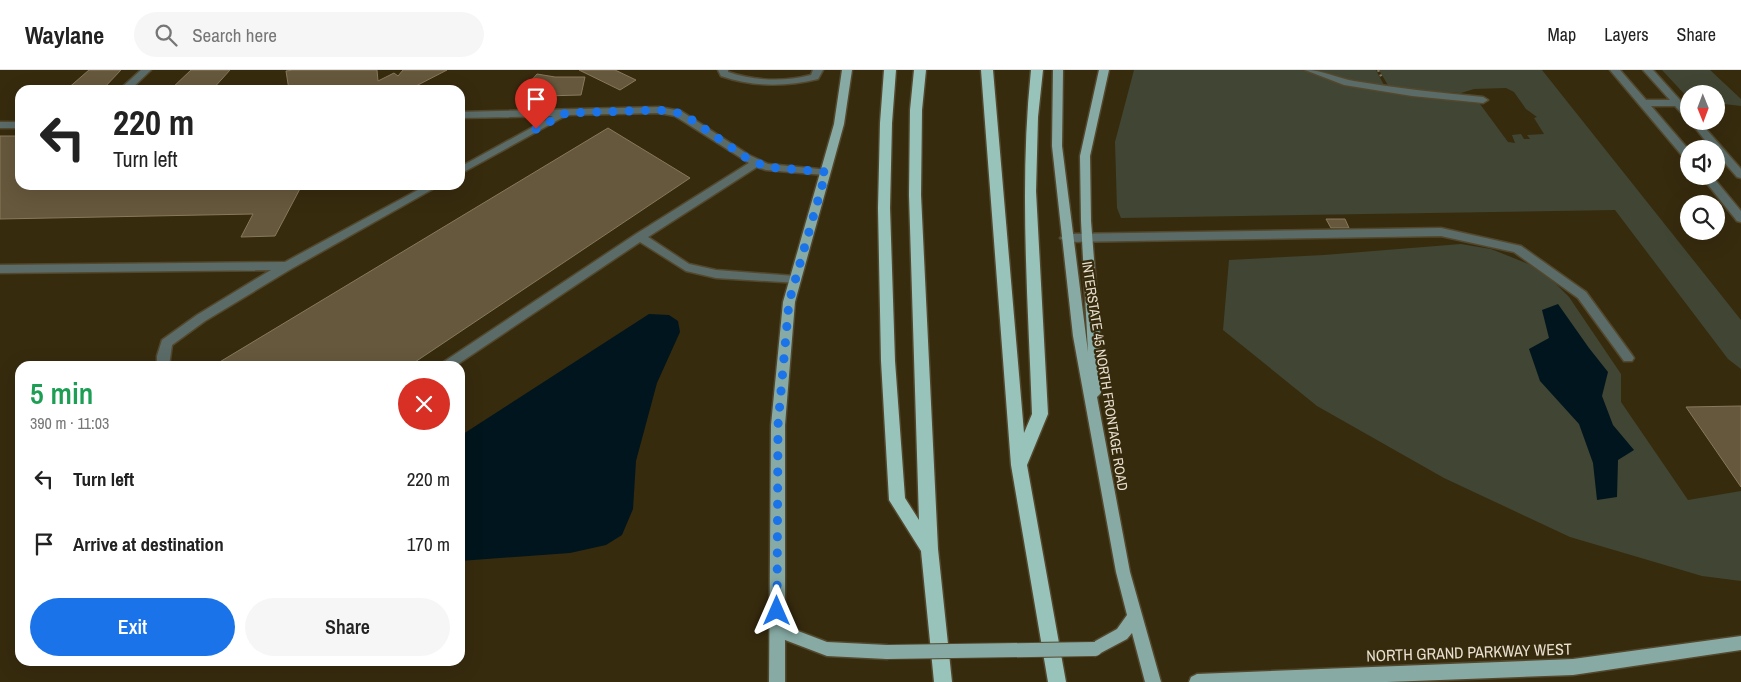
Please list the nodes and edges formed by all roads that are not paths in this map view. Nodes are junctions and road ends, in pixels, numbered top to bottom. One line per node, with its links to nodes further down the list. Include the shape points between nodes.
1 (146, 70): 14 (street)
2 (723, 70): 3 (street, via 724,74 741,81 798,82 815,77)
3 (818, 70)
4 (847, 70): 27 (main road, via 839,124)
5 (890, 70): 43 (highway, via 884,208 888,360 897,500)
6 (920, 70): 43 (highway, via 915,195)
7 (987, 70): 42 (highway)
8 (1036, 70): 42 (highway, via 1030,191 1040,414)
9 (1058, 70): 33 (main road, INTERSTATE 45 NORTH FRONTAGE ROAD, via 1057,146)
10 (1104, 70): 34 (main road, via 1085,156)
11 (1310, 70): 15 (street, via 1344,82)
12 (1615, 70): 16 (street)
13 (1648, 70): 17 (street)
14 (130, 85)
15 (1483, 100)
16 (1643, 103): 17 (street); 24 (street)
17 (1677, 103): 18 (street)
18 (1680, 106)
19 (566, 113): 20 (street); 25 (street, via 659,110 678,113); 26 (street)
20 (465, 115)
21 (0, 125): 22 (street)
22 (15, 125)
23 (1701, 130): 28 (street)
24 (1680, 146)
25 (756, 163): 27 (street, via 774,168); 32 (street)
26 (465, 168)
27 (826, 172): 37 (main road)
28 (1741, 175)
29 (1714, 185): 31 (street)
30 (426, 190): 35 (street)
31 (1741, 218)
32 (640, 236): 37 (street, via 686,267 716,274); 40 (street)
33 (1066, 238): 34 (street); 41 (main road, INTERSTATE 45 NORTH FRONTAGE ROAD)
34 (1087, 238): 38 (street, via 1441,232 1517,249 1582,295); 41 (main road, via 1094,335)
35 (287, 266): 36 (street); 39 (street, via 166,342)
36 (0, 269)
37 (795, 280): 45 (main road, via 789,302 778,425)
38 (1628, 358)
39 (163, 361)
40 (453, 361)
41 (1096, 435): 44 (main road, INTERSTATE 45 NORTH FRONTAGE ROAD)
42 (1019, 465): 50 (highway)
43 (929, 549): 49 (highway)
44 (1135, 617): 45 (main road, bridge, via 1122,634 1094,649 887,652 826,649); 51 (main road, INTERSTATE 45 NORTH FRONTAGE ROAD)
45 (777, 630): 48 (main road)
46 (1741, 643): 47 (main road, NORTH GRAND PARKWAY WEST, via 1574,667)
47 (1238, 681): 52 (main road, NORTH GRAND PARKWAY WEST)
48 (777, 682)
49 (943, 682)
50 (1056, 682)
51 (1153, 682)
52 (1197, 682)

